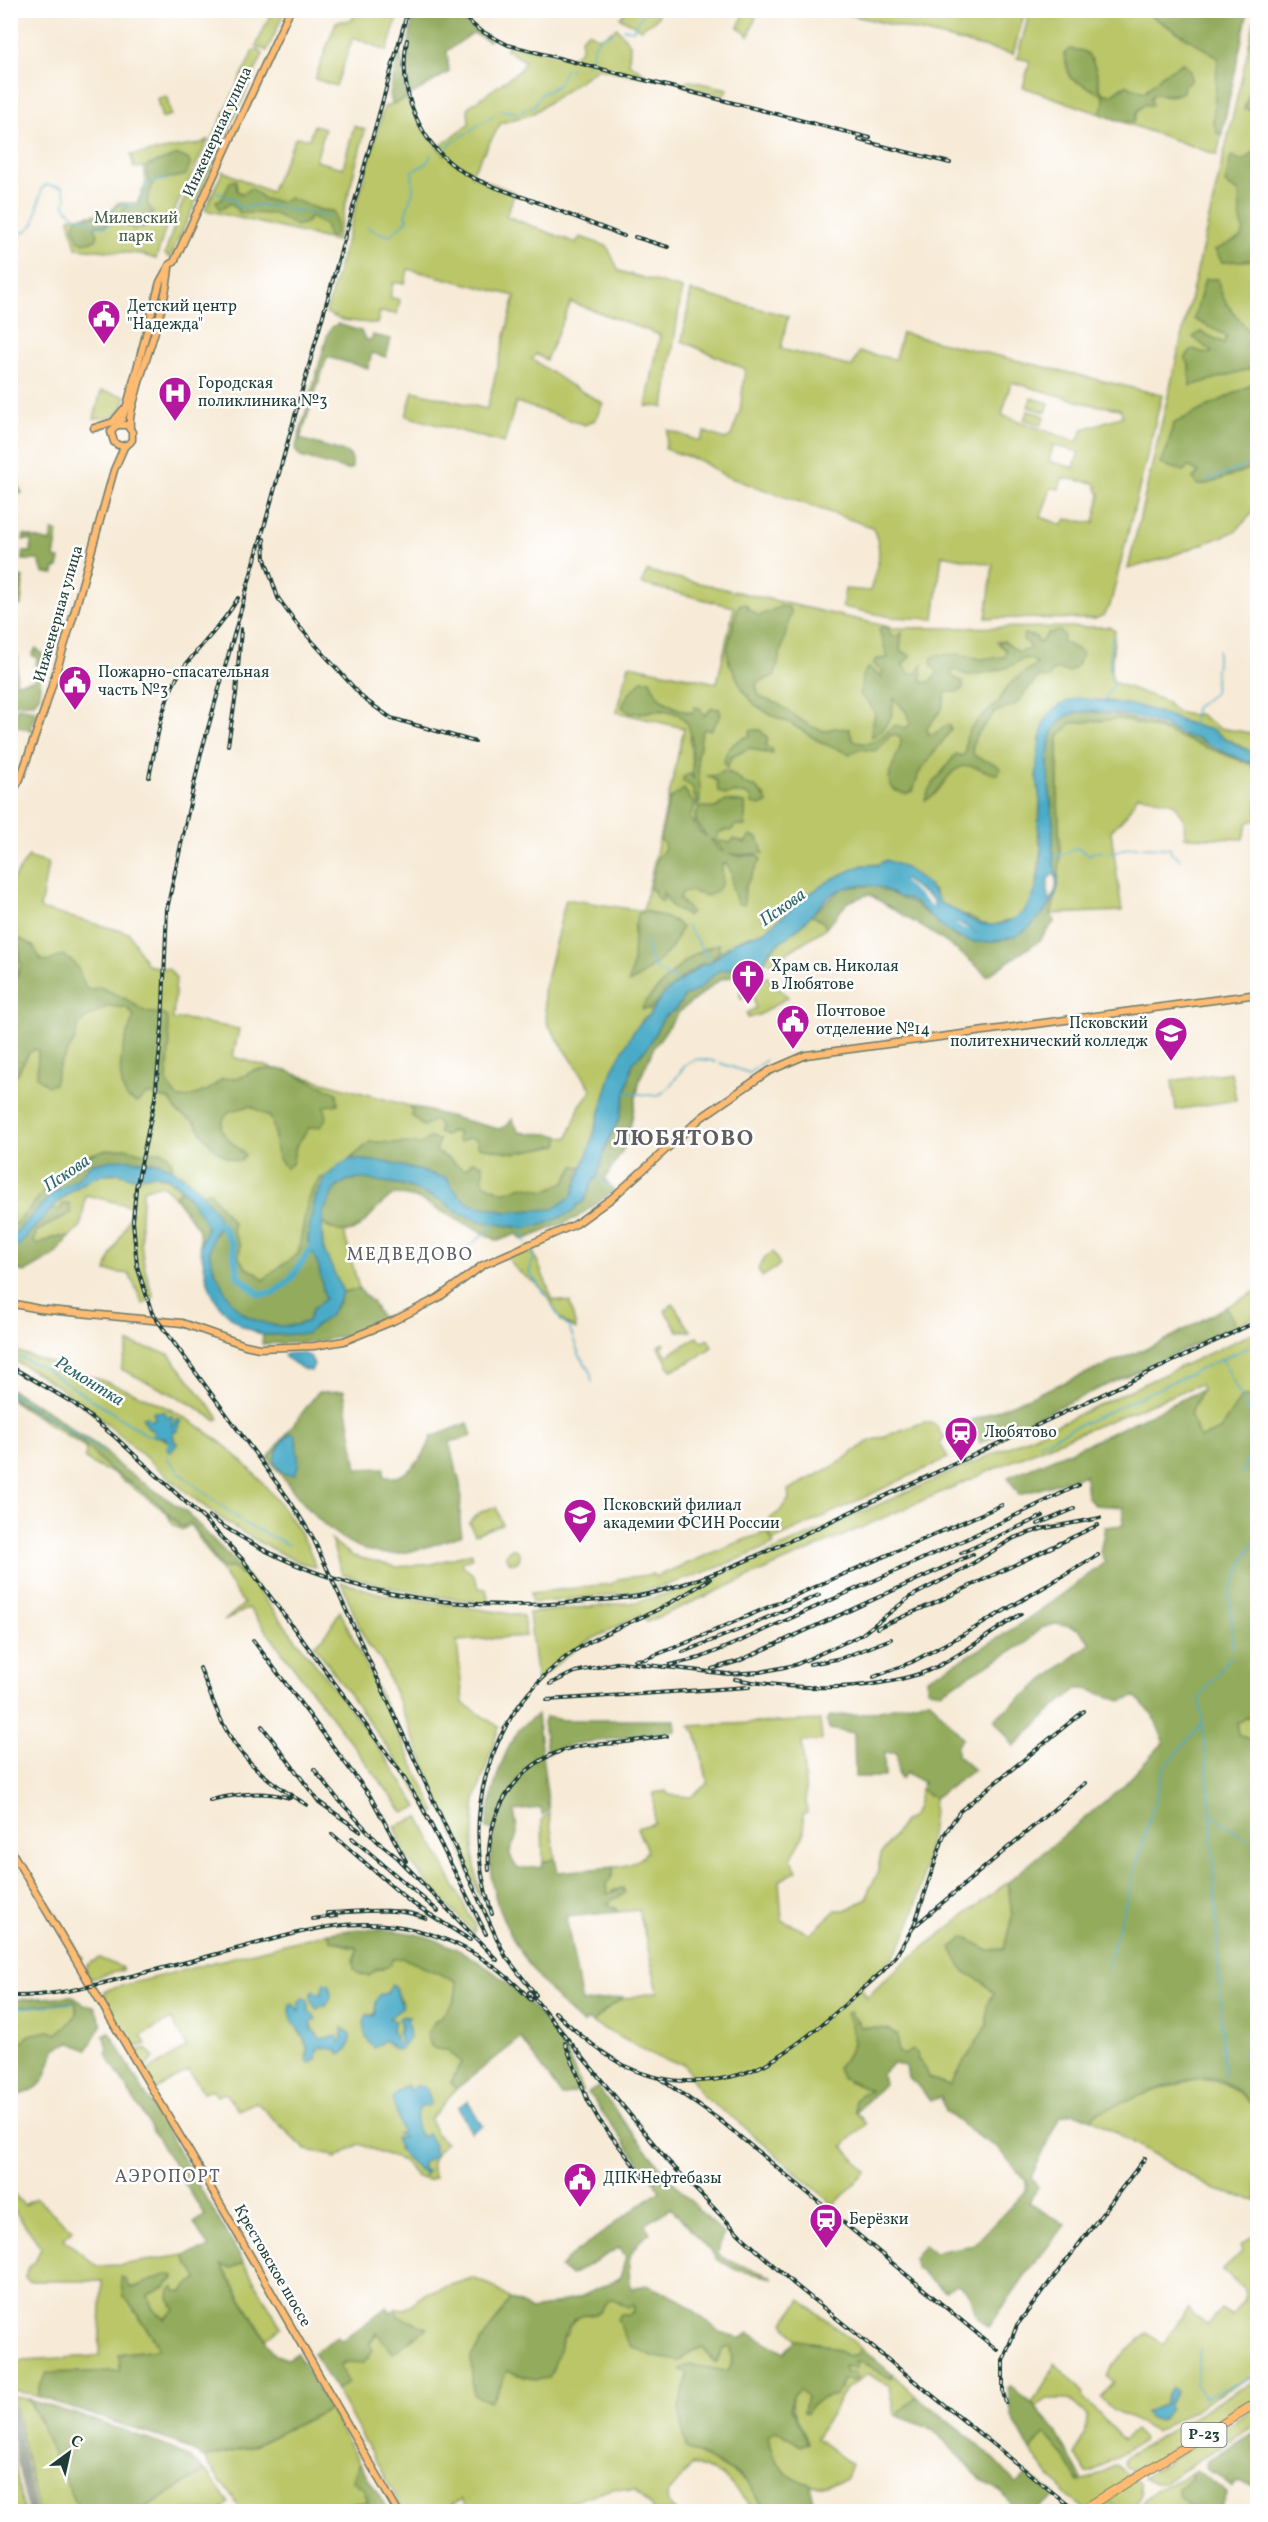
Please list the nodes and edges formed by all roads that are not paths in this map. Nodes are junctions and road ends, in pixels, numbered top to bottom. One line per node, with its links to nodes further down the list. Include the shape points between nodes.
1 (290, 10): 2 (main road, Инженерная улица)
2 (170, 264): 3 (main road, Инженерная улица); 4 (main road, Инженерная улица)
3 (160, 282): 4 (main road); 5 (main road, Инженерная улица)
4 (167, 287): 8 (main road, Инженерная улица, via 137,389)
5 (128, 402): 6 (main road, Инженерная улица); 7 (main road, via 113,422)
6 (118, 425): 8 (main road); 9 (main road, Инженерная улица, via 111,432)
7 (94, 428)
8 (130, 428): 10 (main road, Инженерная улица, via 132,438)
9 (114, 442): 10 (main road); 11 (main road, Инженерная улица)
10 (125, 446): 11 (main road, Инженерная улица)
11 (114, 470): 12 (main road, Инженерная улица, via 45,708)
12 (10, 797)
13 (1257, 994): 14 (main road, via 794,1059 702,1117 612,1198 576,1224 483,1265 446,1293 393,1321 336,1343 260,1348 182,1323)
14 (10, 1303)
15 (10, 1849): 17 (main road, Крестовское шоссе)
16 (1257, 2402): 18 (highway, Р-23, bridge)
17 (398, 2511)
18 (1079, 2511)

